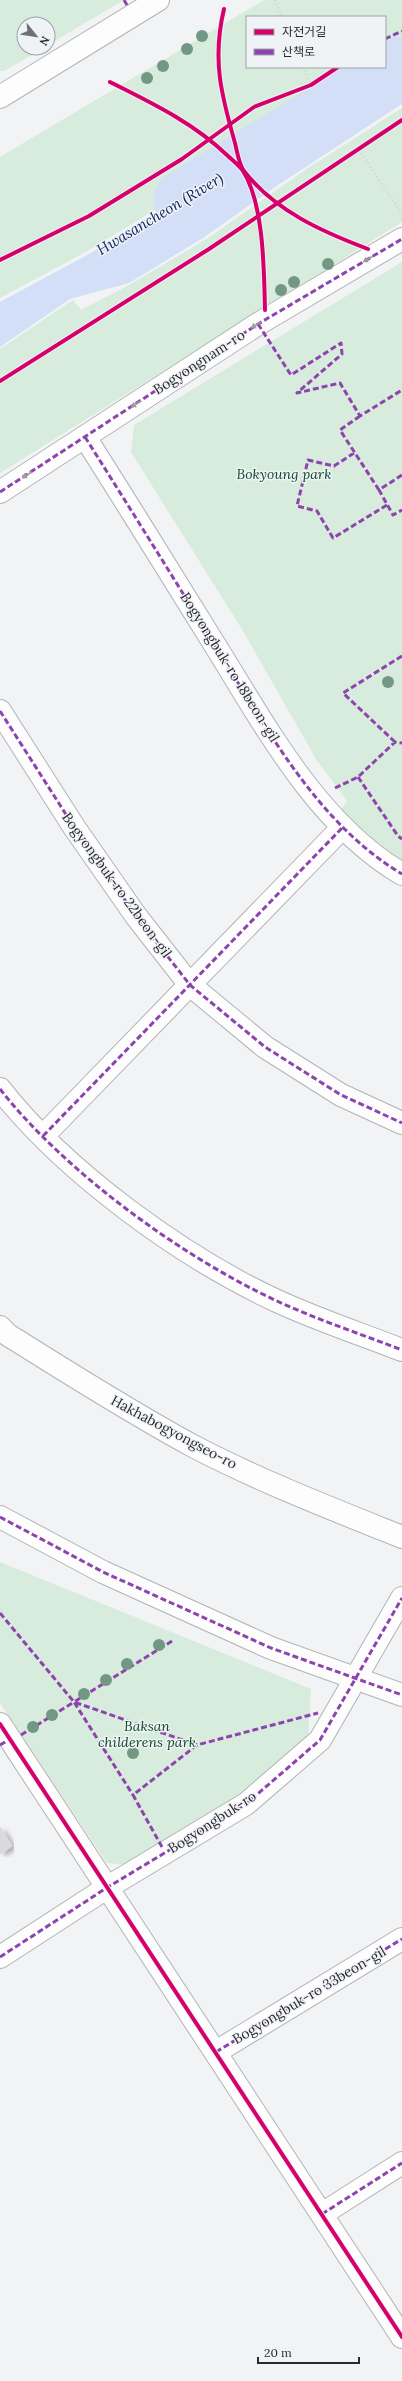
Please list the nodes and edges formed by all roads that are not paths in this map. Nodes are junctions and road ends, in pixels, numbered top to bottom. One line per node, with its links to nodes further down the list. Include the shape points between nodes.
1 (158, 0): 2 (street)
2 (0, 97)
3 (402, 239): 4 (street, Bogyongnam-ro, one-way to 4, via 258,324)
4 (85, 437): 5 (street, Bogyongnam-ro, one-way to 5); 7 (street, Bogyongbuk-ro 18beon-gil, via 249,700 307,786)
5 (0, 492)
6 (0, 711): 9 (street, Bogyongbuk-ro 22beon-gil, via 122,897)
7 (342, 828): 8 (street, Bogyongbuk-ro 18beon-gil, via 378,860); 9 (street)
8 (402, 874)
9 (190, 985): 11 (street, Bogyongbuk-ro 22beon-gil, via 265,1047 341,1095); 12 (street)
10 (0, 1089): 12 (street)
11 (402, 1123)
12 (43, 1136): 14 (street, via 102,1190 199,1260 278,1302)
13 (3, 1334): 16 (street, Hakhabogyongseo-ro, via 194,1446 306,1499)
14 (402, 1350)
15 (0, 1517): 18 (street, via 117,1579 271,1648)
16 (402, 1537)
17 (402, 1598): 18 (street, Bogyongbuk-ro)
18 (355, 1677): 19 (street); 21 (street, Bogyongbuk-ro, via 320,1740 276,1779 246,1804)
19 (402, 1695)
20 (3, 1736): 21 (street)
21 (108, 1887): 23 (street, Bogyongbuk-ro); 24 (street)
22 (402, 1939): 24 (street, Bogyongbuk-ro 33beon-gil)
23 (0, 1957)
24 (216, 2052): 26 (street)
25 (402, 2163): 26 (street)
26 (322, 2214): 27 (street)
27 (402, 2337)

